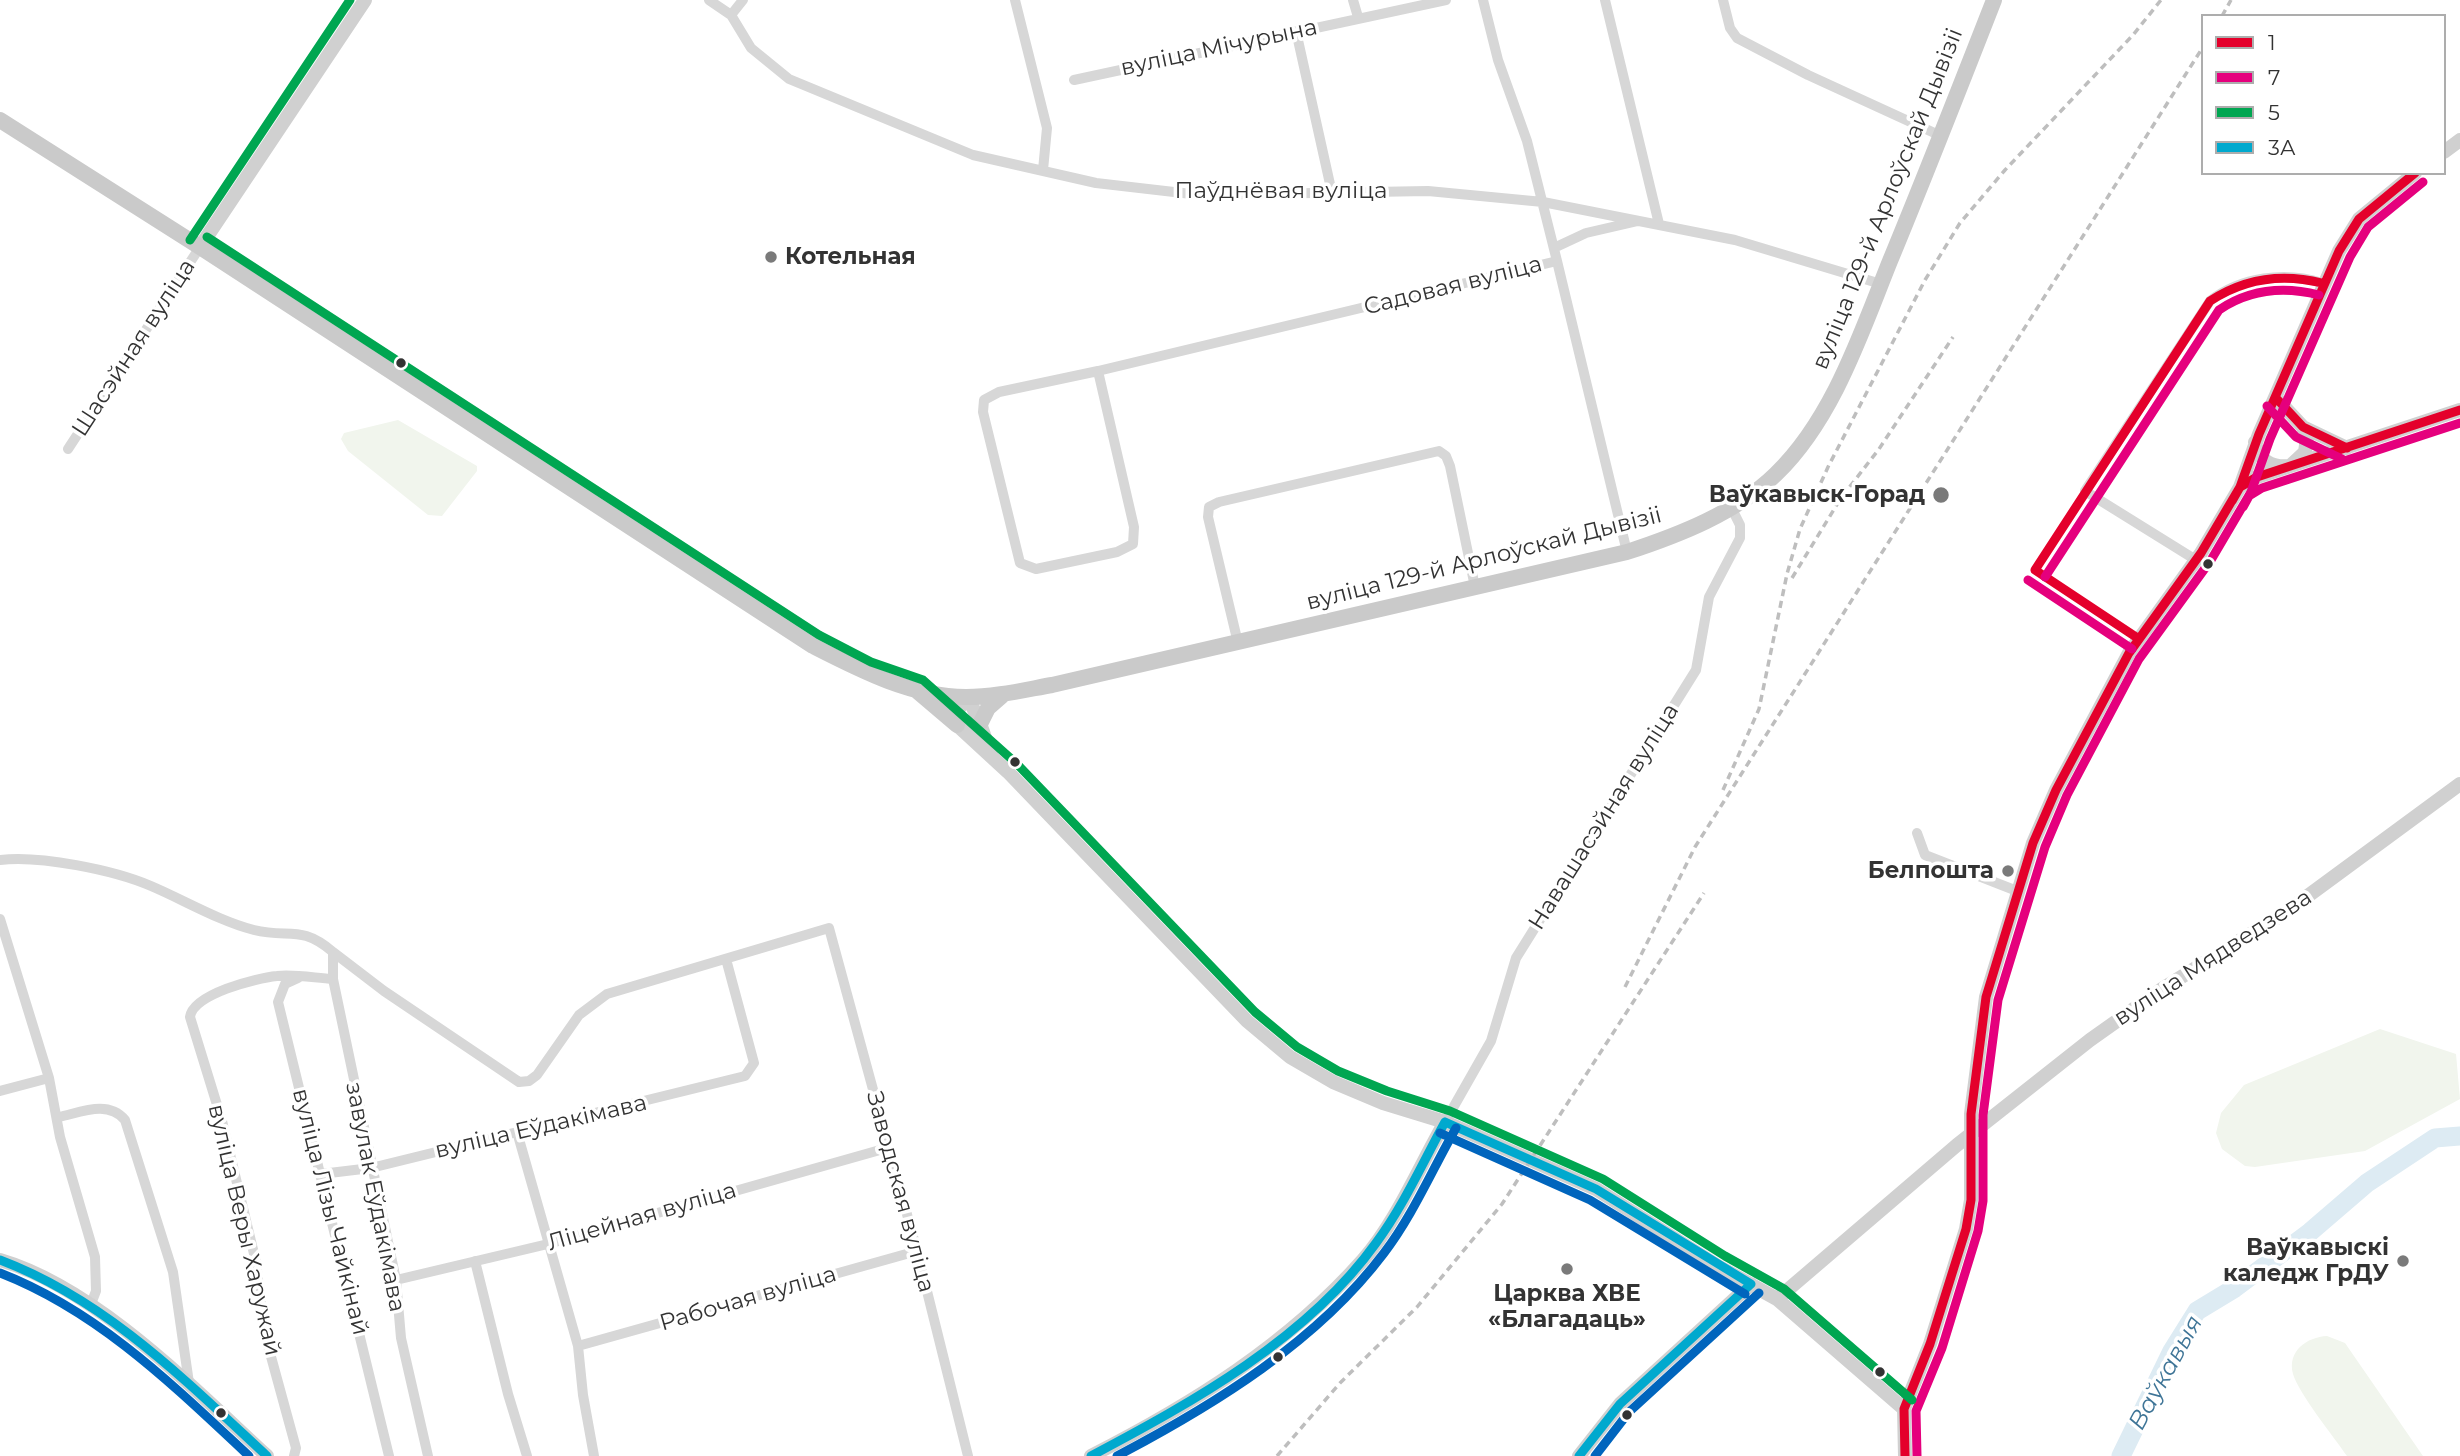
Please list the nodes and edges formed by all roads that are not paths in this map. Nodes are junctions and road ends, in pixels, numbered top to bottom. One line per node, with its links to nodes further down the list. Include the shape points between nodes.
1 (365, 0): 23 (main road)
2 (709, 0): 11 (street)
3 (743, 0): 11 (street)
4 (1015, 0): 17 (street, via 1047,128)
5 (1353, 0): 12 (street)
6 (1446, 0): 12 (street, вуліца Мічурына)
7 (1483, 0): 20 (street)
8 (1605, 0): 22 (street)
9 (1723, 0): 16 (street, via 1737,38)
10 (1994, 0): 16 (main road, вуліца 129-й Арлоўскай Дывізіі)
11 (731, 15): 17 (street, Паўднёвая вуліца, via 751,48 789,79 974,155)
12 (1358, 17): 13 (street, вуліца Мічурына)
13 (1296, 31): 14 (street, вуліца Мічурына); 19 (street)
14 (1074, 80)
15 (0, 120): 23 (main road)
16 (1941, 136): 27 (main road, вуліца 129-й Арлоўскай Дывізіі)
17 (1044, 170): 19 (street, Паўднёвая вуліца, via 1096,183 1200,195)
18 (2413, 175): 26 (main road, via 2359,219)
19 (1332, 193): 20 (street, Паўднёвая вуліца, via 1428,191)
20 (1543, 202): 21 (street, Паўднёвая вуліца); 24 (street)
21 (1642, 221): 22 (street, Паўднёвая вуліца); 24 (street, via 1586,233)
22 (1659, 224): 27 (street, Паўднёвая вуліца, via 1735,240)
23 (200, 247): 34 (street, Шасэйная вуліца); 42 (main road, via 813,646 866,673)
24 (1556, 247): 25 (street)
25 (1557, 261): 28 (street, Садовая вуліца); 38 (street, Садовая вуліца)
26 (2322, 283): 29 (main road); 39 (street, via 2294,276 2250,281 2226,288 2210,301 2085,491)
27 (1881, 284): 37 (main road, вуліца 129-й Арлоўскай Дывізіі, via 1850,358 1812,430 1775,475)
28 (1098, 371): 28 (street, Садовая вуліца, via 999,392 984,400 983,412 1020,563 1036,569 1117,552 1133,544 1134,527)
29 (2276, 398): 31 (main road); 32 (main road)
30 (2460, 410): 33 (main road)
31 (2299, 424): 32 (main road, via 2273,423); 33 (main road); 35 (main road, via 2307,438 2305,452)
32 (2257, 438): 35 (main road, via 2264,460); 36 (main road)
33 (2347, 448): 35 (main road)
34 (68, 449)
35 (2290, 466): 36 (main road)
36 (2240, 487): 39 (main road)
37 (1731, 507): 38 (main road, вуліца 129-й Арлоўскай Дывізіі, via 1671,537); 61 (street, Навашасэйная вуліца, via 1740,525 1740,538 1709,597 1696,670 1516,958 1491,1041)
38 (1627, 552): 40 (main road, вуліца 129-й Арлоўскай Дывізіі)
39 (2196, 560): 51 (main road, via 2129,653 2088,728 2056,790)
40 (1475, 586): 41 (main road, вуліца 129-й Арлоўскай Дывізіі); 41 (street, via 1450,466 1439,451 1271,489 1209,507)
41 (1238, 643): 43 (main road, вуліца 129-й Арлоўскай Дывізіі)
42 (915, 689): 44 (main road, вуліца 129-й Арлоўскай Дывізіі); 46 (main road)
43 (1004, 694): 44 (main road, вуліца 129-й Арлоўскай Дывізіі); 45 (main road)
44 (966, 697): 45 (main road); 46 (main road, via 957,712)
45 (981, 722): 47 (main road)
46 (957, 725): 47 (main road)
47 (992, 756): 61 (main road, via 1275,1046 1334,1082)
48 (2460, 784): 63 (main road, вуліца Мядведзева, via 2286,912 2090,1040)
49 (1917, 833): 51 (street, via 1925,855)
50 (0, 860): 54 (street, via 22,857 72,865 148,884 255,930 300,933)
51 (2017, 891): 63 (main road, via 1986,997)
52 (0, 919): 58 (street)
53 (829, 928): 55 (street, вуліца Еўдакімава); 64 (street, Заводская вуліца)
54 (333, 952): 55 (street, вуліца Еўдакімава, via 519,1082 537,1075 589,1004 607,994); 57 (street)
55 (726, 959): 62 (street, вуліца Еўдакімава, via 754,1063 745,1076)
56 (298, 978): 57 (street); 66 (street, вуліца Лізы Чайкінай, via 285,984 278,1002); 79 (street, вуліца Веры Харужай, via 280,975 227,989 195,1006 190,1017 222,1121 256,1262 264,1331 296,1448)
57 (333, 979): 65 (street, завулак Еўдакімава)
58 (49, 1078): 59 (street); 60 (street)
59 (0, 1091)
60 (59, 1117): 74 (street, via 60,1137 95,1257 96,1292); 76 (street, via 102,1108 117,1111 125,1120 173,1272)
61 (1445, 1122): 72 (main road, via 1596,1189); 85 (main road, via 1364,1259 1322,1299 1269,1347 1210,1390)
62 (517, 1132): 65 (street, вуліца Еўдакімава); 67 (street)
63 (1969, 1135): 73 (main road, вуліца Мядведзева); 77 (main road, via 1966,1229 1930,1344)
64 (887, 1148): 67 (street, Ліцейная вуліца); 68 (street, Заводская вуліца)
65 (371, 1168): 66 (street, вуліца Еўдакімава); 71 (street, завулак Еўдакімава)
66 (321, 1174): 80 (street, вуліца Лізы Чайкінай)
67 (548, 1244): 70 (street, Ліцейная вуліца); 75 (street)
68 (917, 1251): 75 (street, Рабочая вуліца); 84 (street, Заводская вуліца)
69 (0, 1260): 74 (main road, via 51,1280)
70 (475, 1261): 71 (street, Ліцейная вуліца); 82 (street)
71 (396, 1280): 81 (street, завулак Еўдакімава, via 401,1338)
72 (1751, 1284): 73 (main road); 86 (main road, via 1620,1404)
73 (1777, 1299): 77 (main road)
74 (91, 1304): 76 (main road)
75 (578, 1346): 83 (street)
76 (189, 1385): 78 (main road)
77 (1903, 1409): 87 (main road)
78 (267, 1456)
79 (293, 1456)
80 (389, 1456)
81 (428, 1456)
82 (527, 1456)
83 (594, 1456)
84 (968, 1456)
85 (1091, 1456)
86 (1578, 1456)
87 (1905, 1456)

